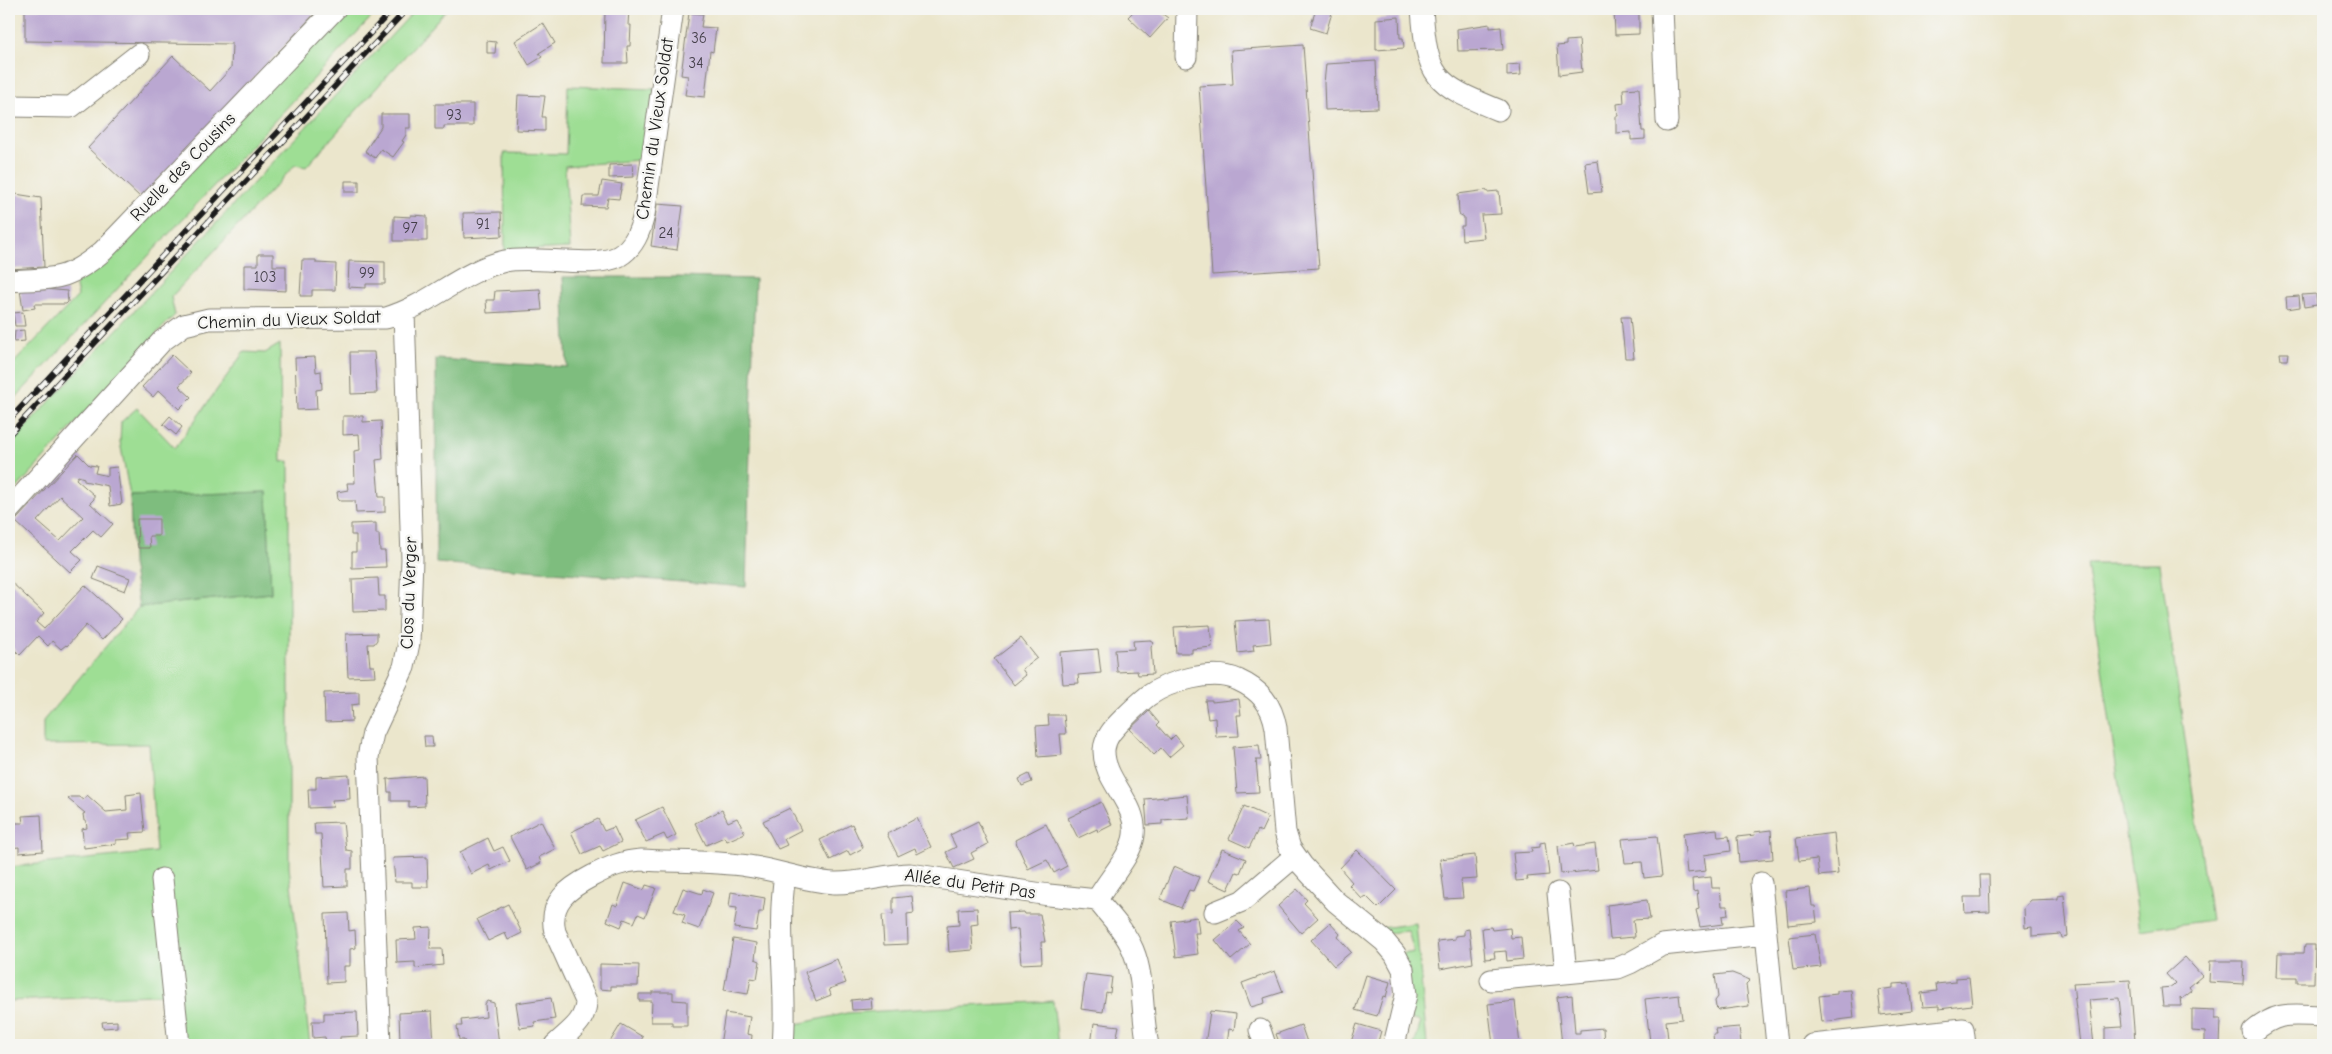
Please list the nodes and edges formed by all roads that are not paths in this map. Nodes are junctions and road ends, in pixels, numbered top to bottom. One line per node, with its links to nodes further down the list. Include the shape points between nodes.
1 (334, 9): 11 (street, Ruelle des Cousins, via 89,263 65,276)
2 (673, 9): 12 (street, Chemin du Vieux Soldat, via 644,215 632,244 619,255 605,260 498,263 467,276)
3 (1187, 9): 7 (street)
4 (1422, 9): 9 (street, via 1426,51 1433,71 1457,92)
5 (1662, 9): 10 (street)
6 (139, 54): 8 (street, via 71,107)
7 (1186, 57)
8 (9, 106)
9 (1498, 110)
10 (1667, 121)
11 (9, 281)
12 (404, 312): 13 (street, Chemin du Vieux Soldat, via 380,318 209,319 184,325 162,341); 27 (street, Clos du Verger, via 412,559 409,643 404,667 373,733 368,757)
13 (9, 510)
14 (1295, 856): 19 (street, via 1285,832 1276,728 1269,704 1258,692 1234,678 1217,675 1198,677 1149,695 1113,729 1105,742 1104,758 1130,811 1134,835 1129,850); 20 (street, via 1242,901); 31 (street, via 1335,901 1384,941 1399,962 1405,977 1406,995)
15 (785, 875): 19 (street, Allée du Petit Pas, via 845,883 910,874); 28 (street, Allée du Petit Pas, via 746,866 641,860 615,864 573,886 558,901 553,924 584,994 586,1009 580,1021); 29 (street, via 781,909 785,1001)
16 (162, 879): 26 (street)
17 (1761, 884): 21 (street)
18 (1558, 893): 22 (street)
19 (1097, 900): 30 (street, via 1133,951 1140,979)
20 (1215, 912)
21 (1765, 934): 22 (street, via 1662,945 1624,966); 32 (street)
22 (1566, 972): 23 (street)
23 (1491, 980)
24 (2323, 1016): 25 (street, via 2280,1015)
25 (2253, 1032)
26 (180, 1045)
27 (380, 1045)
28 (555, 1045)
29 (783, 1045)
30 (1148, 1045)
31 (1394, 1045)
32 (1777, 1045)
33 (1812, 1045): 34 (street, via 1963,1029)
34 (1965, 1045)

